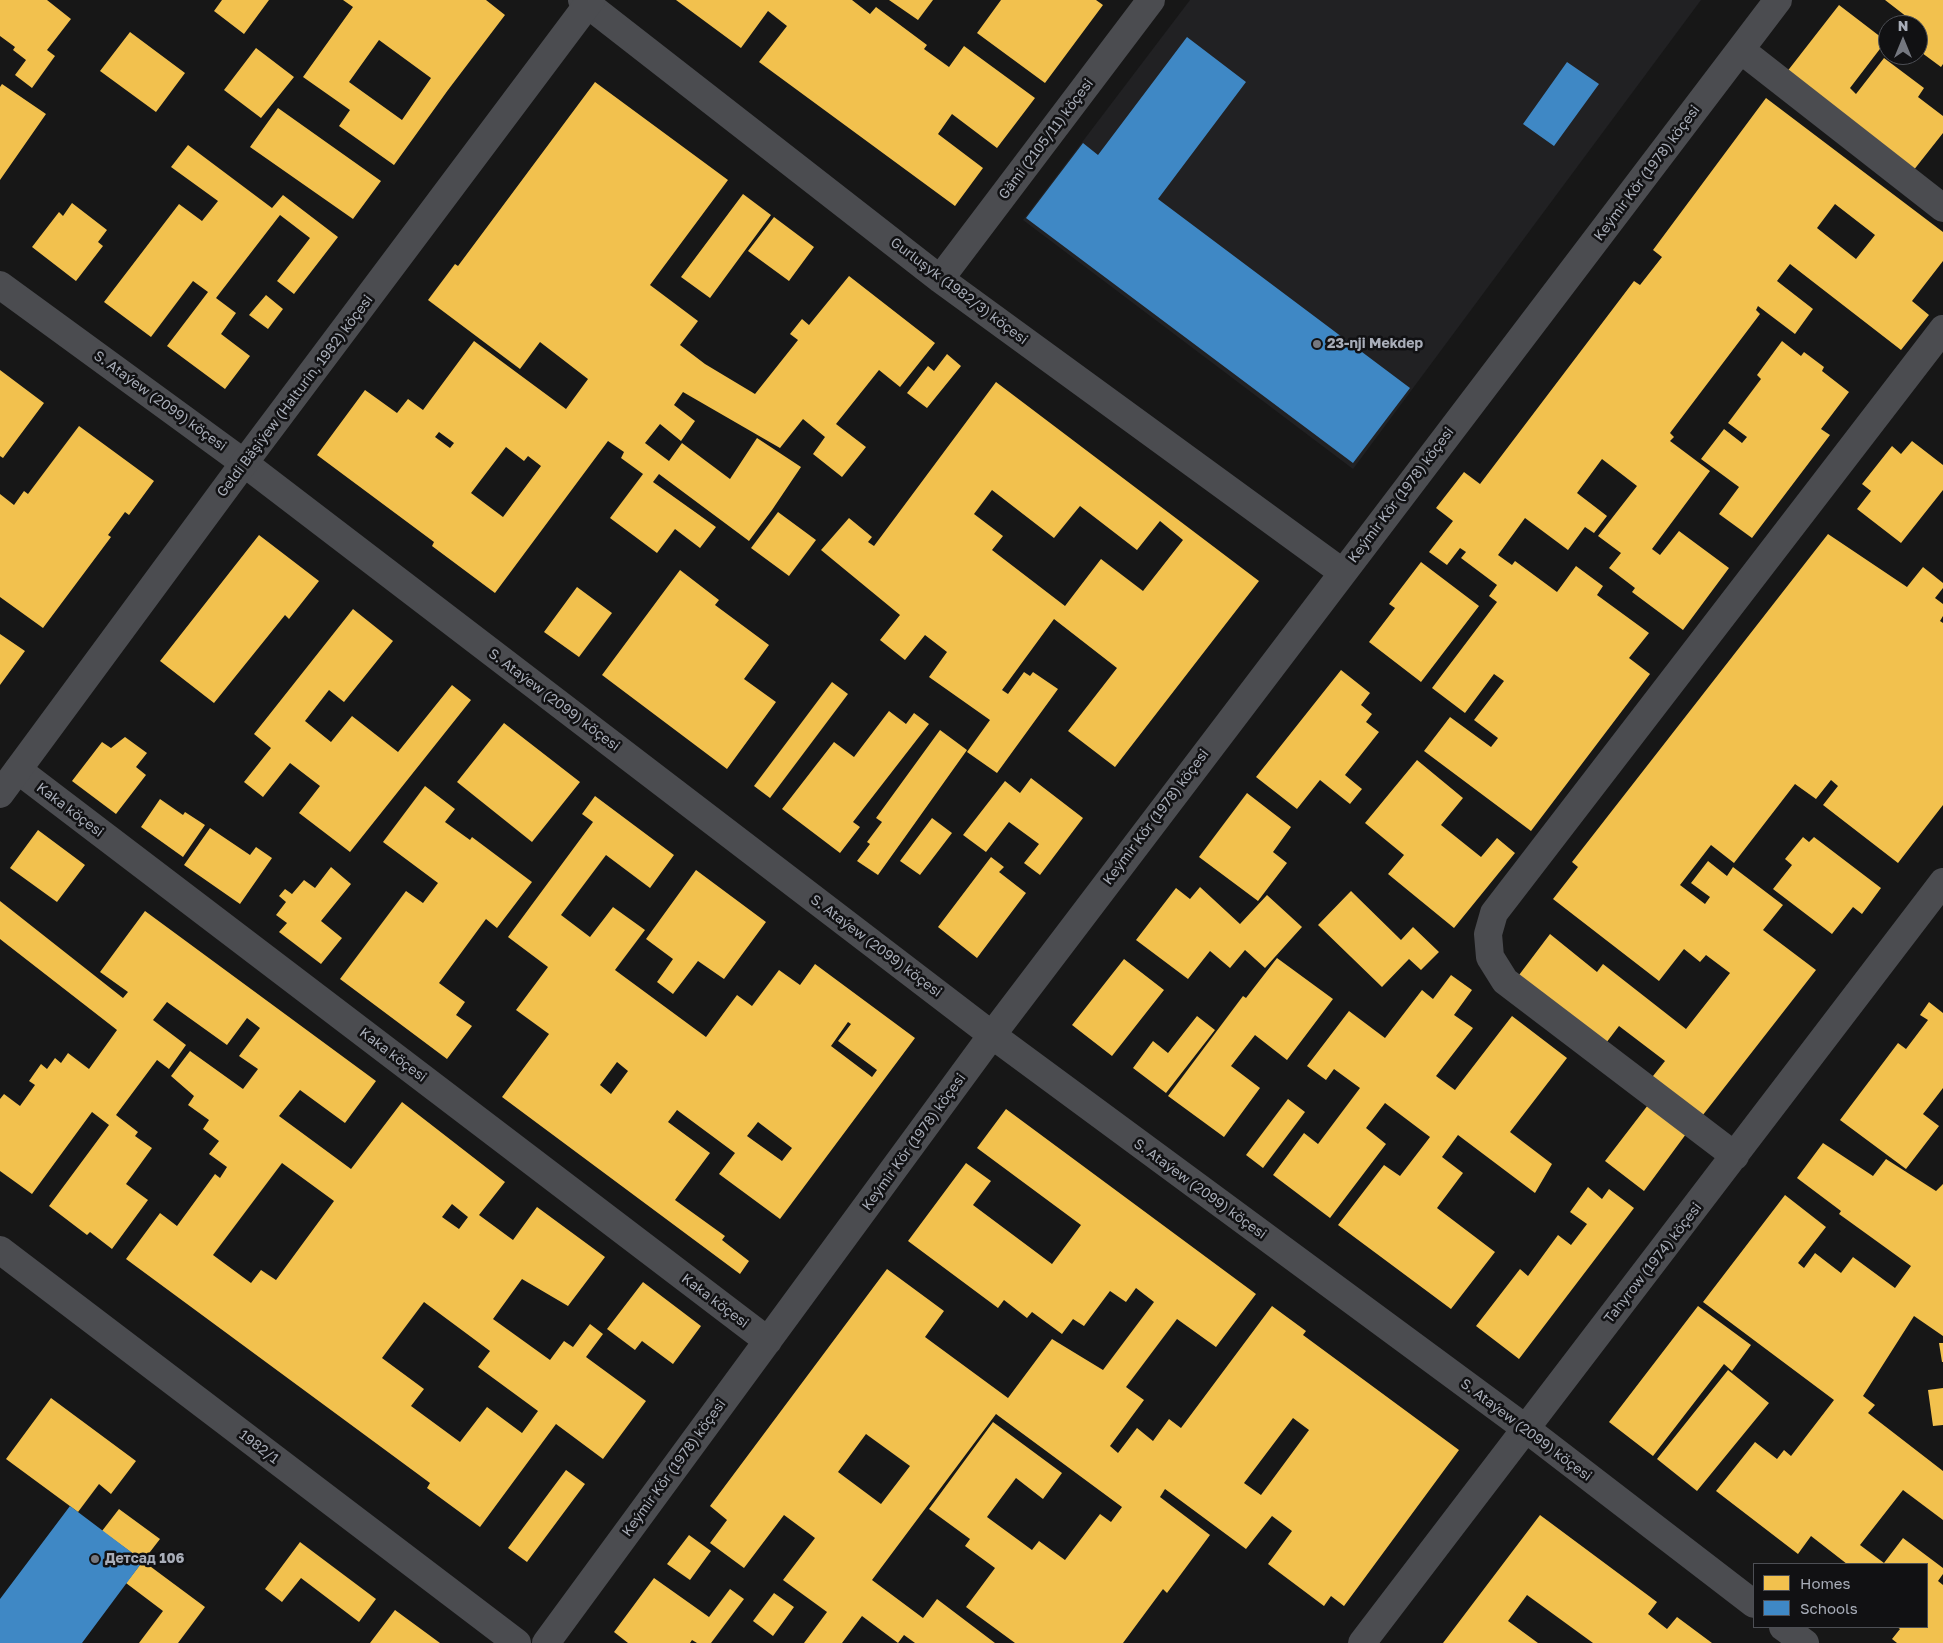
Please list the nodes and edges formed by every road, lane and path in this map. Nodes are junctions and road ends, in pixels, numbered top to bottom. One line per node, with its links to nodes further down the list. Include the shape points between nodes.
1 (1151, 0): 6 (street, Gämi (2105/11) köçesi)
2 (1778, 0): 4 (street, Keýmir Kör (1978) köçesi)
3 (587, 1): 6 (street, Gurluşyk (1982/3) köçesi); 9 (street, Geldi Bäşiýew (Halturin, 1982) köçesi)
4 (1741, 50): 5 (street); 10 (street, Keýmir Kör (1978) köçesi)
5 (1943, 208)
6 (940, 279): 10 (street, Gurluşyk (1982/3) köçesi)
7 (0, 285): 9 (street, S. Ataýew (2099) köçesi)
8 (1943, 329): 15 (street, via 1494,913 1488,934 1490,957 1505,981)
9 (244, 463): 11 (street, Geldi Bäşiýew (Halturin, 1982) köçesi); 14 (street, S. Ataýew (2099) köçesi)
10 (1342, 572): 14 (street, Keýmir Kör (1978) köçesi)
11 (18, 770): 12 (street, Geldi Bäşiýew (Halturin, 1982) köçesi); 17 (street, Kaka köçesi)
12 (0, 794)
13 (1943, 882): 15 (street, Tahyrow (1974) köçesi)
14 (992, 1035): 17 (street, Keýmir Kör (1978) köçesi); 18 (street, S. Ataýew (2099) köçesi)
15 (1735, 1156): 18 (street, Tahyrow (1974) köçesi)
16 (0, 1250): 21 (street, 1982/1)
17 (768, 1341): 22 (street, Keýmir Kör (1978) köçesi)
18 (1525, 1428): 19 (street, S. Ataýew (2099) köçesi); 23 (street, Tahyrow (1974) köçesi)
19 (1753, 1603)
20 (1785, 1628): 24 (street)
21 (517, 1643)
22 (546, 1643)
23 (1362, 1643)
24 (1804, 1643)

